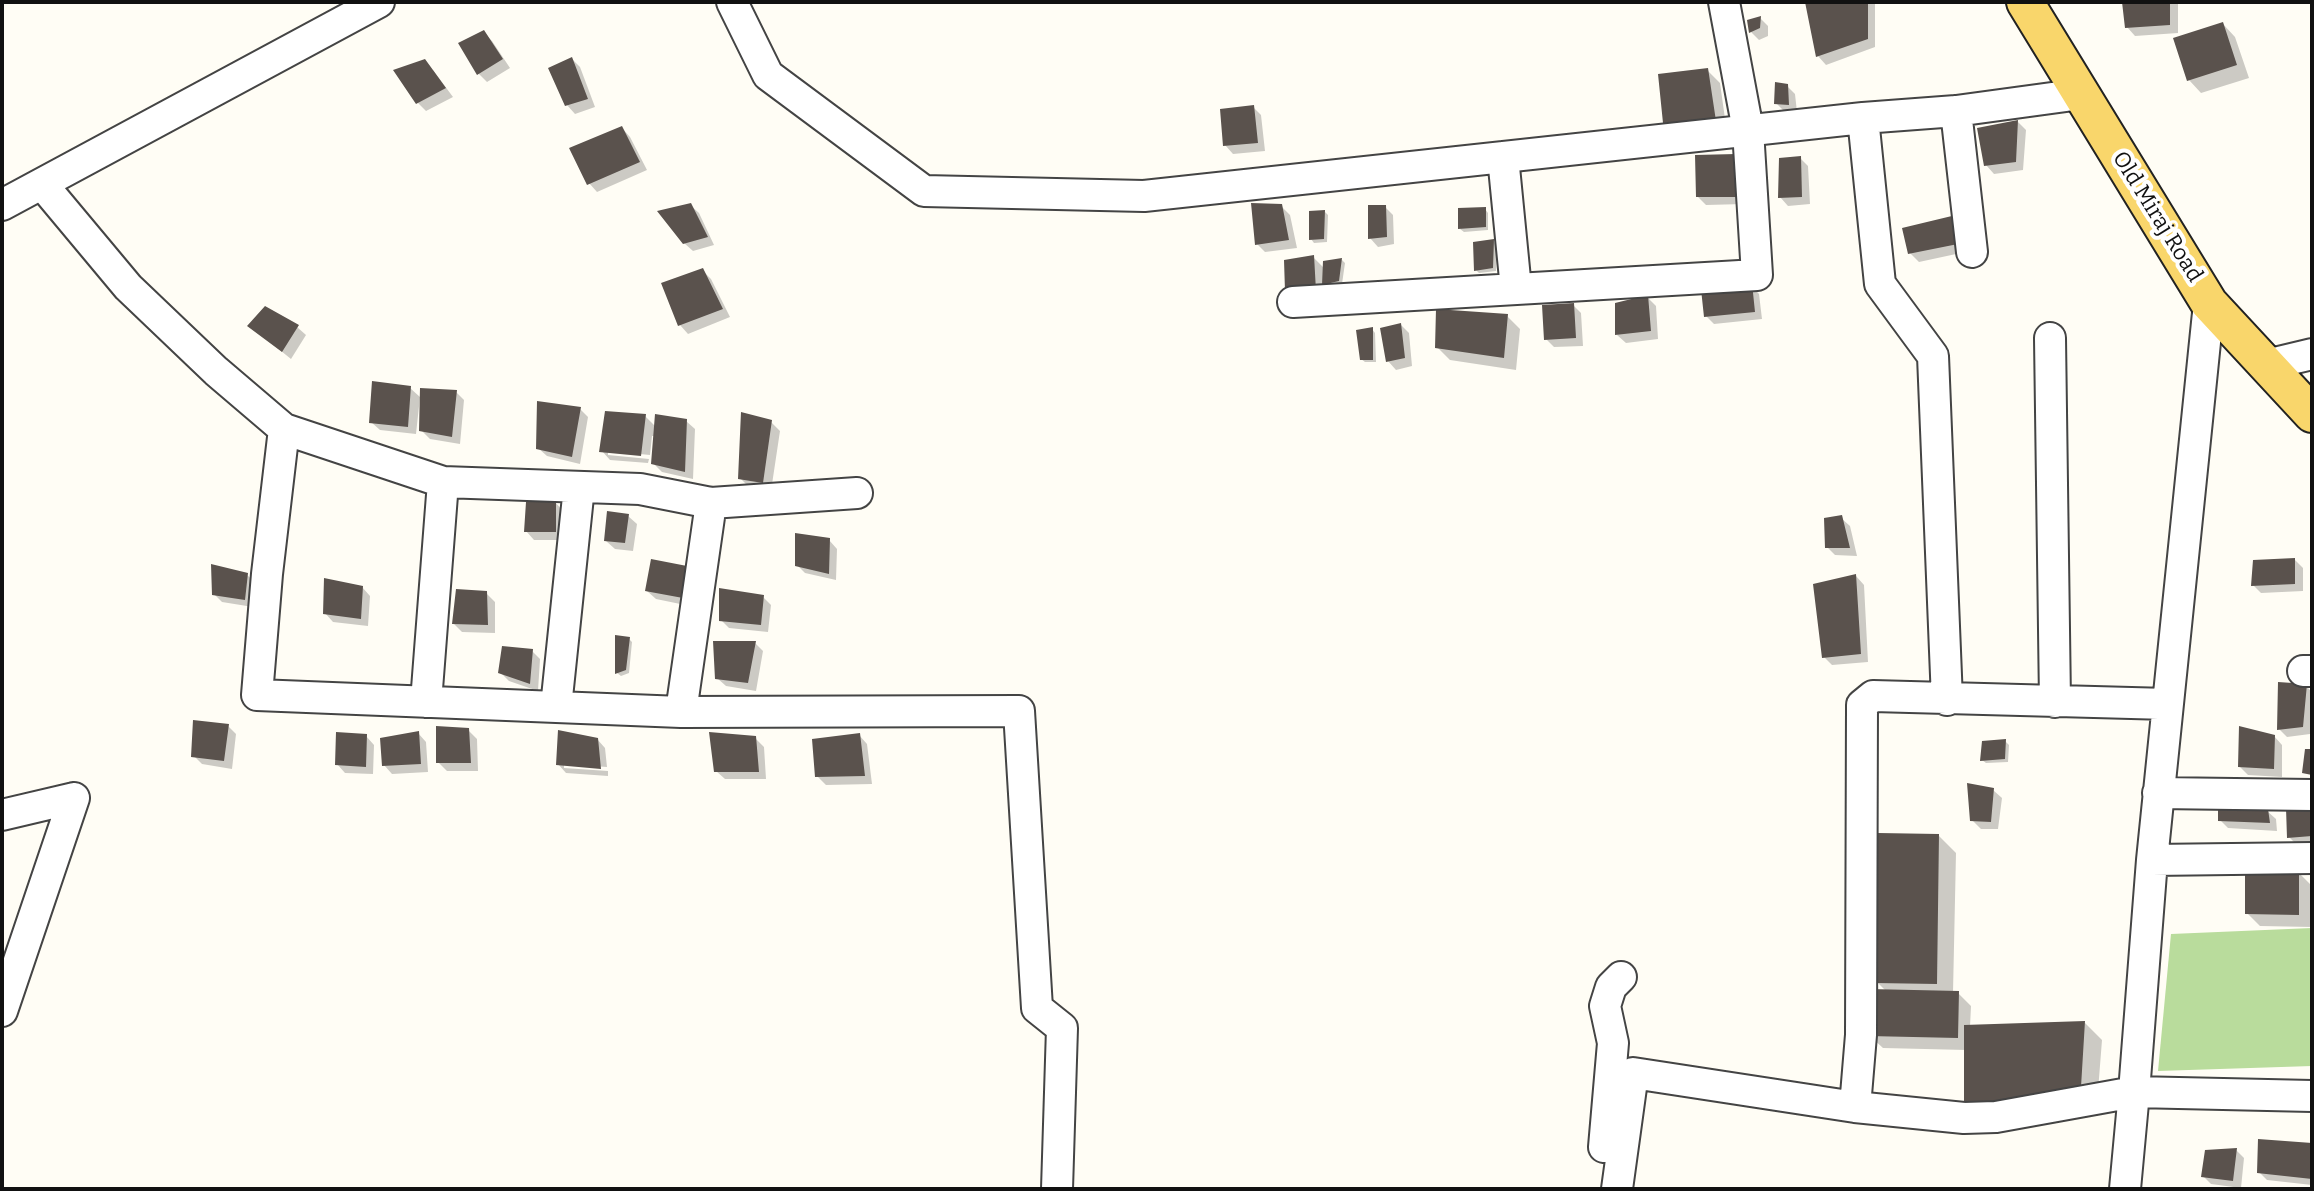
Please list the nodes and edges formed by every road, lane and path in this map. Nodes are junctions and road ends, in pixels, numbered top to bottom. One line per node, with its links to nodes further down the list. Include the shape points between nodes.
1 (379, 2): 10 (street)
2 (732, 2): 9 (street, via 768,75 924,191 1144,196)
3 (1724, 2): 8 (street)
4 (2025, 2): 5 (main road, Old Miraj Road)
5 (2081, 94): 6 (street); 15 (main road, Old Miraj Road)
6 (1956, 111): 7 (street); 12 (street)
7 (1863, 118): 8 (street); 25 (street, via 1880,284 1933,356)
8 (1748, 130): 9 (street); 13 (street, via 1757,275)
9 (1503, 157): 13 (street)
10 (42, 184): 11 (street); 20 (street, via 128,287)
11 (2, 205)
12 (1972, 252)
13 (1516, 289): 14 (street)
14 (1293, 302)
15 (2209, 303): 18 (main road, Old Miraj Road); 28 (street)
16 (2050, 338): 27 (street)
17 (2312, 354): 18 (street)
18 (2266, 365): 19 (main road, Old Miraj Road)
19 (2312, 414)
20 (284, 429): 21 (street); 26 (street, via 257,695)
21 (443, 482): 22 (street); 26 (street)
22 (579, 487): 24 (street, via 640,489); 29 (street)
23 (857, 493): 24 (street)
24 (711, 503): 30 (street)
25 (1947, 700): 27 (street); 40 (street, via 1873,696 1862,705 1861,1035)
26 (426, 702): 29 (street)
27 (2055, 702): 28 (street)
28 (2168, 704): 31 (street)
29 (556, 707): 30 (street)
30 (681, 712): 41 (street, via 1019,711 1037,1008 1062,1028)
31 (2158, 793): 32 (street); 35 (street)
32 (2312, 795)
33 (2, 815): 37 (street, via 74,798)
34 (2312, 858): 35 (street)
35 (2152, 860): 38 (street)
36 (1621, 977): 42 (street, via 1605,1006 1613,1043)
37 (2, 1011)
38 (2134, 1092): 39 (street); 40 (street, via 1996,1117); 44 (street)
39 (2312, 1096)
40 (1855, 1107): 43 (street, via 1633,1073)
41 (1057, 1189)
42 (1600, 1189)
43 (1617, 1189)
44 (2125, 1189)

